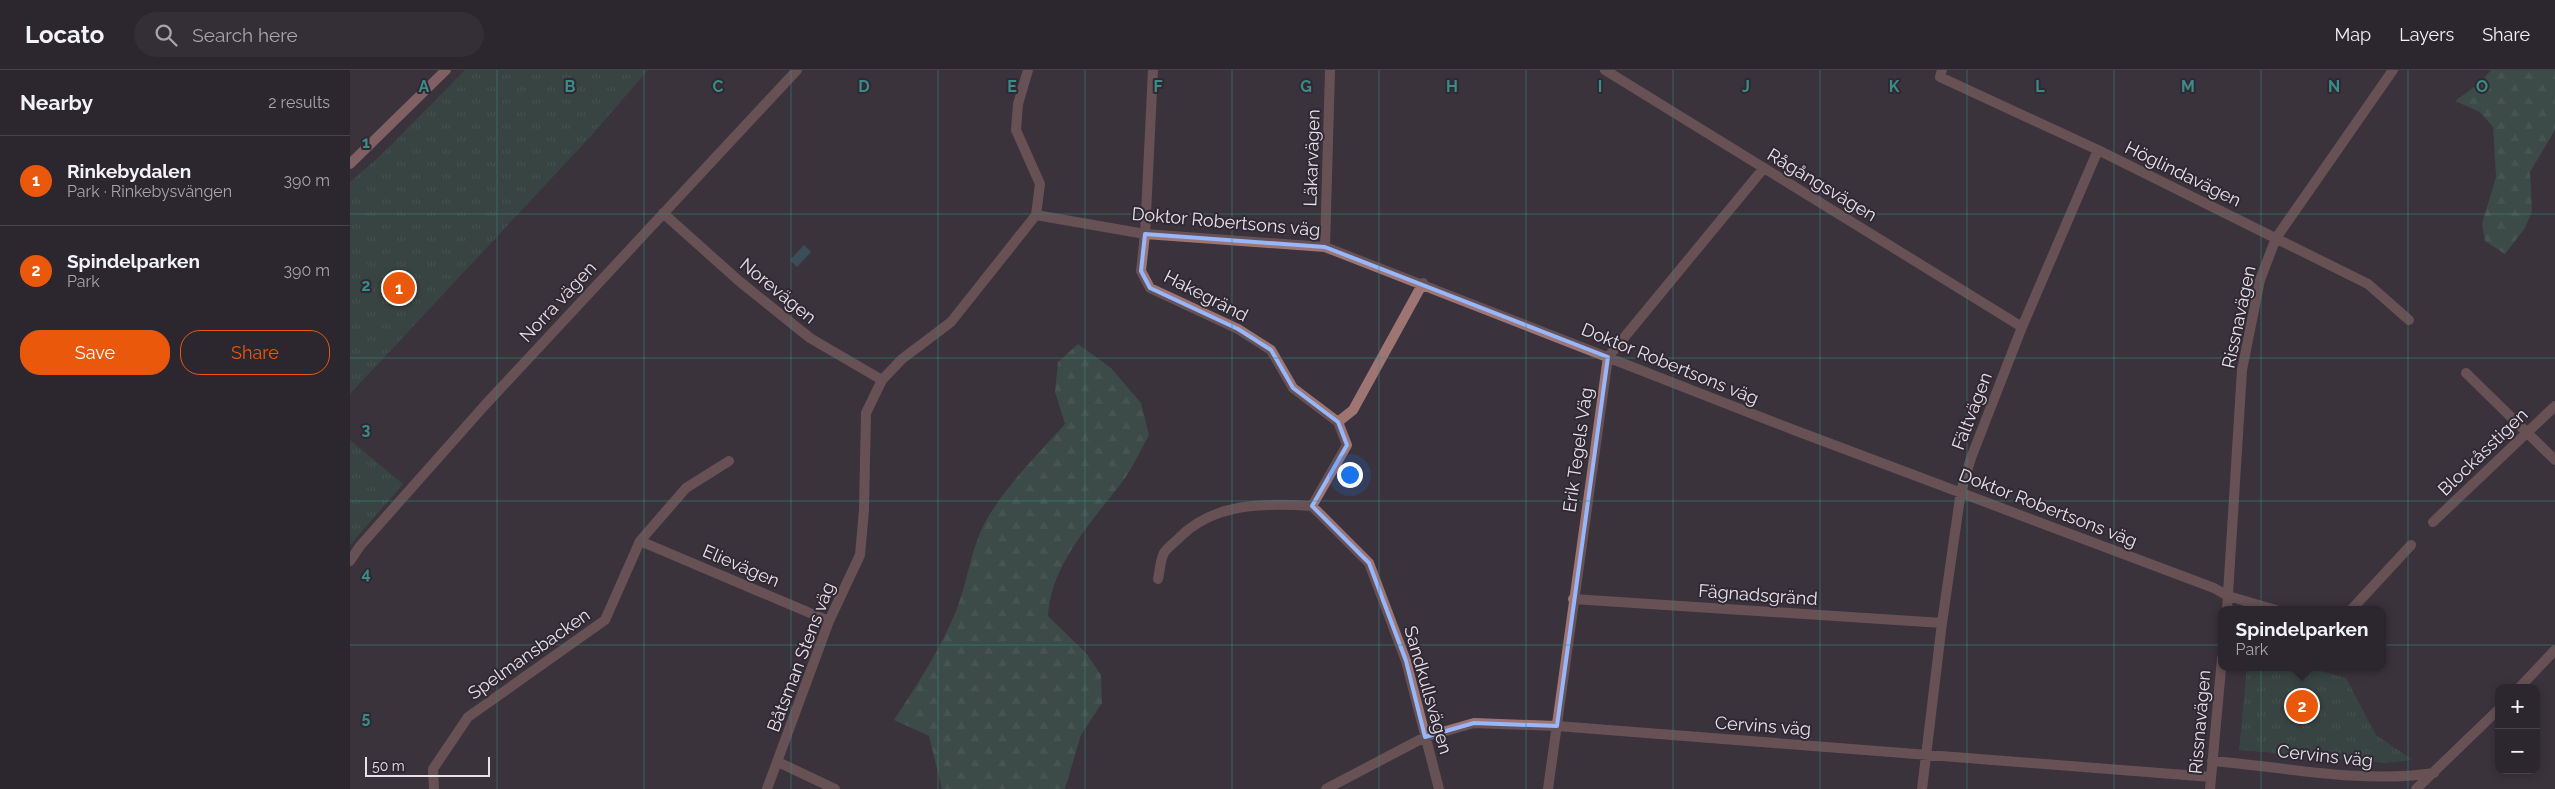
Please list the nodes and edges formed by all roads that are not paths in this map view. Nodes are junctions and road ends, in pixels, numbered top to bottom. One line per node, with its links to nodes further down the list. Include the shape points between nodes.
1 (446, 70): 10 (street)
2 (797, 70): 12 (street, Norra vägen)
3 (1028, 70): 13 (street, via 1018,104 1016,130 1040,184)
4 (1152, 70): 14 (street, Hakegränd)
5 (1330, 70): 16 (street, Läkarvägen)
6 (1605, 70): 11 (street, Rågångsvägen)
7 (1942, 70): 9 (street, Höglindavägen, via 1940,78)
8 (2393, 70): 15 (street, Rissnavägen)
9 (2098, 150): 15 (street, Höglindavägen); 19 (street, Fältvägen)
10 (350, 164)
11 (1763, 169): 19 (street, Rågångsvägen); 20 (street)
12 (663, 213): 22 (street, Norevägen, via 739,281 810,338); 33 (street, Norra vägen, via 485,405)
13 (1036, 214): 14 (street, Doktor Robertsons väg); 22 (street, Båtsman Stens väg, via 950,322)
14 (1145, 234): 16 (street, Doktor Robertsons väg); 24 (street, Hakegränd, via 1141,271 1150,288 1238,329 1271,350 1293,388)
15 (2276, 238): 18 (street, Höglindavägen, via 2368,284); 35 (street, Rissnavägen, via 2260,280 2242,370)
16 (1325, 247): 17 (street, Doktor Robertsons väg)
17 (1423, 283): 20 (street, Doktor Robertsons väg); 24 (street, via 1353,410)
18 (2409, 320)
19 (2022, 327): 28 (street, Fältvägen)
20 (1608, 357): 28 (street, Doktor Robertsons väg); 36 (street, Erik Tegels Väg)
21 (2466, 373): 25 (street)
22 (882, 380): 40 (street, Båtsman Stens väg, via 866,414 860,556)
23 (2555, 406): 25 (street, Blockåsstigen)
24 (1338, 422): 29 (street, via 1347,445)
25 (2526, 434): 26 (street); 30 (street, Blockåsstigen)
26 (2555, 460)
27 (729, 461): 31 (street, Spelmansbacken, via 686,488)
28 (1961, 491): 35 (street, Doktor Robertsons väg); 41 (street, Fältvägen)
29 (1312, 506): 34 (street, via 1273,504 1220,511 1202,519 1164,552); 47 (street, Sandkullsvägen, via 1368,563 1406,661)
30 (2433, 522)
31 (640, 541): 40 (street, Elievägen); 53 (street, Spelmansbacken, via 604,620 468,717 433,769)
32 (2411, 545): 39 (street)
33 (350, 561)
34 (1158, 579)
35 (2228, 596): 37 (street, Rissnavägen); 38 (street, Doktor Robertsons väg)
36 (1573, 599): 41 (street, Fägnadsgränd); 46 (street, Erik Tegels Väg)
37 (2227, 606)
38 (2262, 606)
39 (2355, 606)
40 (828, 621): 50 (street, Båtsman Stens väg)
41 (1942, 623): 48 (street, Fältvägen)
42 (2555, 650): 44 (street)
43 (2221, 671): 49 (street, Rissnavägen)
44 (2523, 684)
45 (2495, 713): 51 (street)
46 (1557, 726): 47 (street, Cervins väg, via 1474,722); 48 (street, Cervins väg); 58 (street, Erik Tegels Väg)
47 (1425, 737): 56 (street, Cervins väg); 57 (street, Sandkullsvägen)
48 (1926, 755): 52 (street, Cervins väg); 59 (street, Fältvägen)
49 (2212, 761): 51 (street, Cervins väg, via 2375,778); 52 (street, Rissnavägen)
50 (778, 762): 54 (street, Båtsman Stens väg); 55 (street)
51 (2434, 773): 61 (street)
52 (2211, 777): 60 (street, Rissnavägen)
53 (434, 789)
54 (767, 789)
55 (835, 789)
56 (1326, 789)
57 (1439, 789)
58 (1548, 789)
59 (1922, 789)
60 (2210, 789)
61 (2416, 789)

